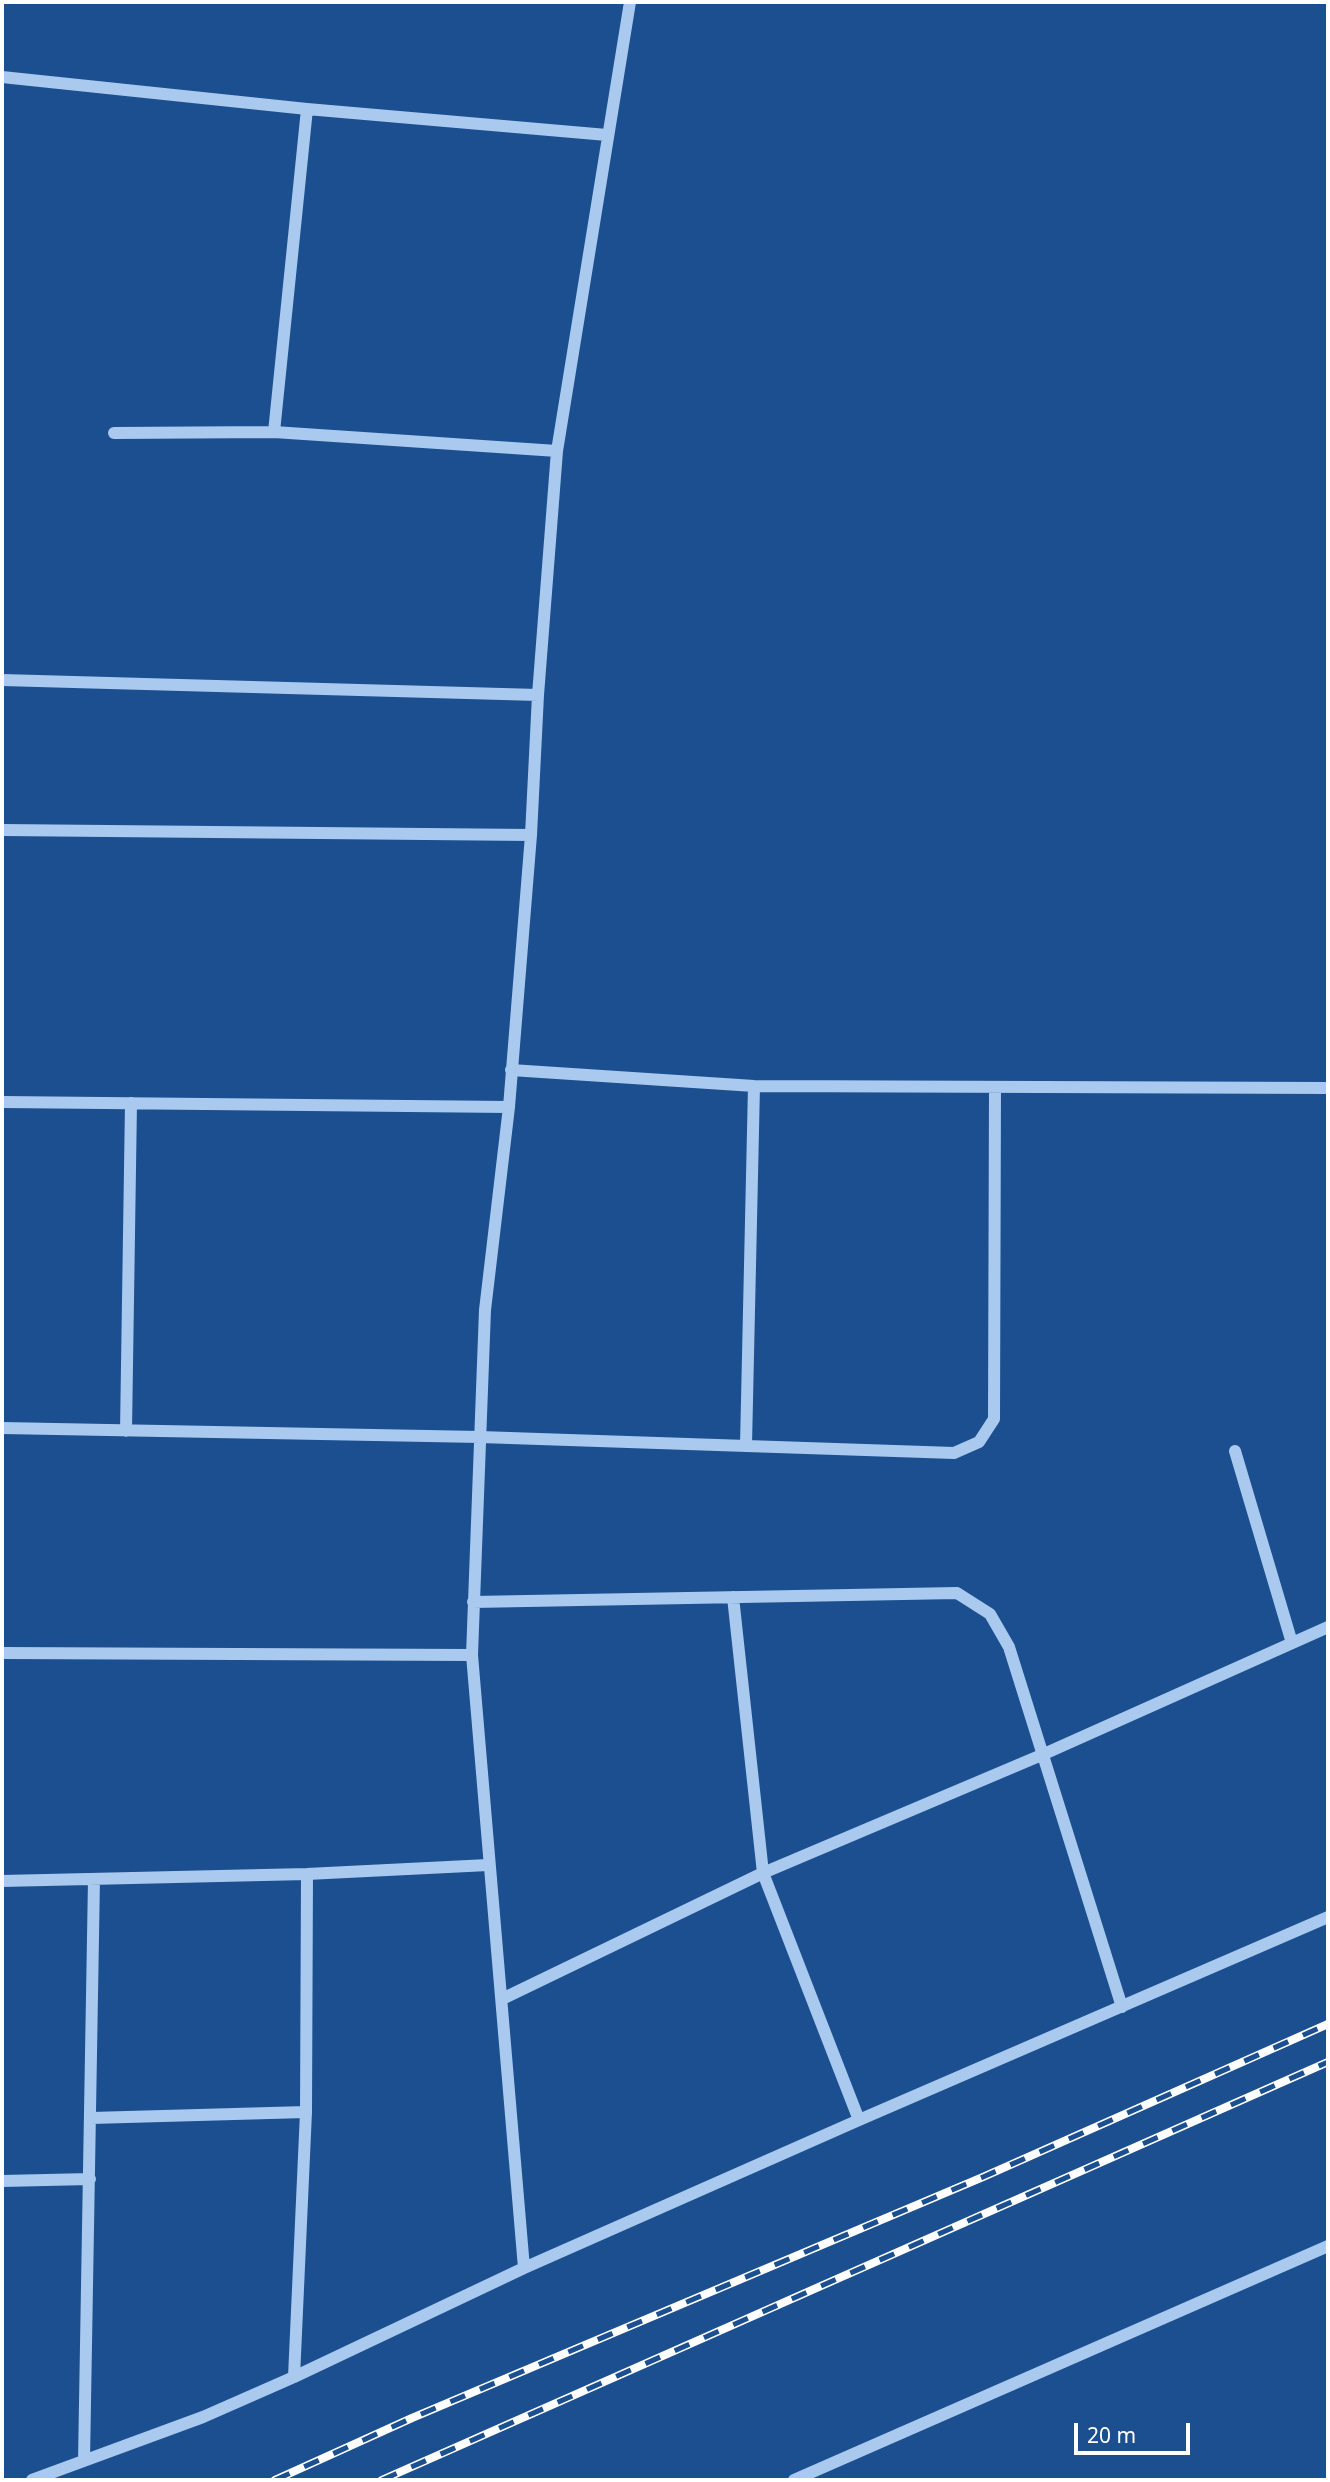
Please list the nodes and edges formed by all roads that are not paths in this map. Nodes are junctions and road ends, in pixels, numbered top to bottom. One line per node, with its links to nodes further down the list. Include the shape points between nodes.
1 (630, 2): 4 (street)
2 (2, 77): 3 (street)
3 (307, 109): 4 (street); 5 (street)
4 (607, 135): 7 (street)
5 (274, 432): 6 (street); 7 (street)
6 (114, 433)
7 (557, 451): 9 (street)
8 (2, 680): 9 (street)
9 (538, 695): 11 (street)
10 (2, 830): 11 (street)
11 (531, 835): 12 (street)
12 (511, 1070): 13 (street); 18 (street)
13 (754, 1086): 14 (street); 22 (street)
14 (995, 1087): 15 (street); 22 (street, via 994,1419 979,1442 954,1453)
15 (1328, 1088)
16 (2, 1102): 17 (street)
17 (131, 1103): 18 (street); 20 (street)
18 (509, 1107): 21 (street, via 485,1310)
19 (2, 1428): 20 (street)
20 (126, 1431): 21 (street)
21 (480, 1437): 22 (street); 25 (street)
22 (746, 1445)
23 (1235, 1451): 27 (street)
24 (733, 1597): 25 (street); 30 (street, via 957,1593 990,1614 1009,1647); 32 (street)
25 (473, 1602): 29 (street)
26 (1328, 1627): 27 (street)
27 (1292, 1643): 30 (street)
28 (2, 1653): 29 (street)
29 (472, 1655): 31 (street)
30 (1044, 1754): 32 (street); 38 (street)
31 (488, 1865): 33 (street); 37 (street)
32 (763, 1873): 37 (street); 41 (street)
33 (307, 1874): 34 (street); 39 (street)
34 (94, 1878): 35 (street); 40 (street)
35 (2, 1881)
36 (1328, 1917): 38 (street)
37 (502, 1999): 45 (street)
38 (1122, 2007): 41 (street)
39 (306, 2112): 40 (street); 46 (street)
40 (91, 2118): 42 (street)
41 (859, 2120): 45 (street)
42 (90, 2179): 43 (street); 47 (street)
43 (2, 2181)
44 (1327, 2251): 49 (street)
45 (524, 2268): 46 (street)
46 (294, 2377): 47 (street)
47 (84, 2461): 48 (street)
48 (32, 2480)
49 (794, 2480)

